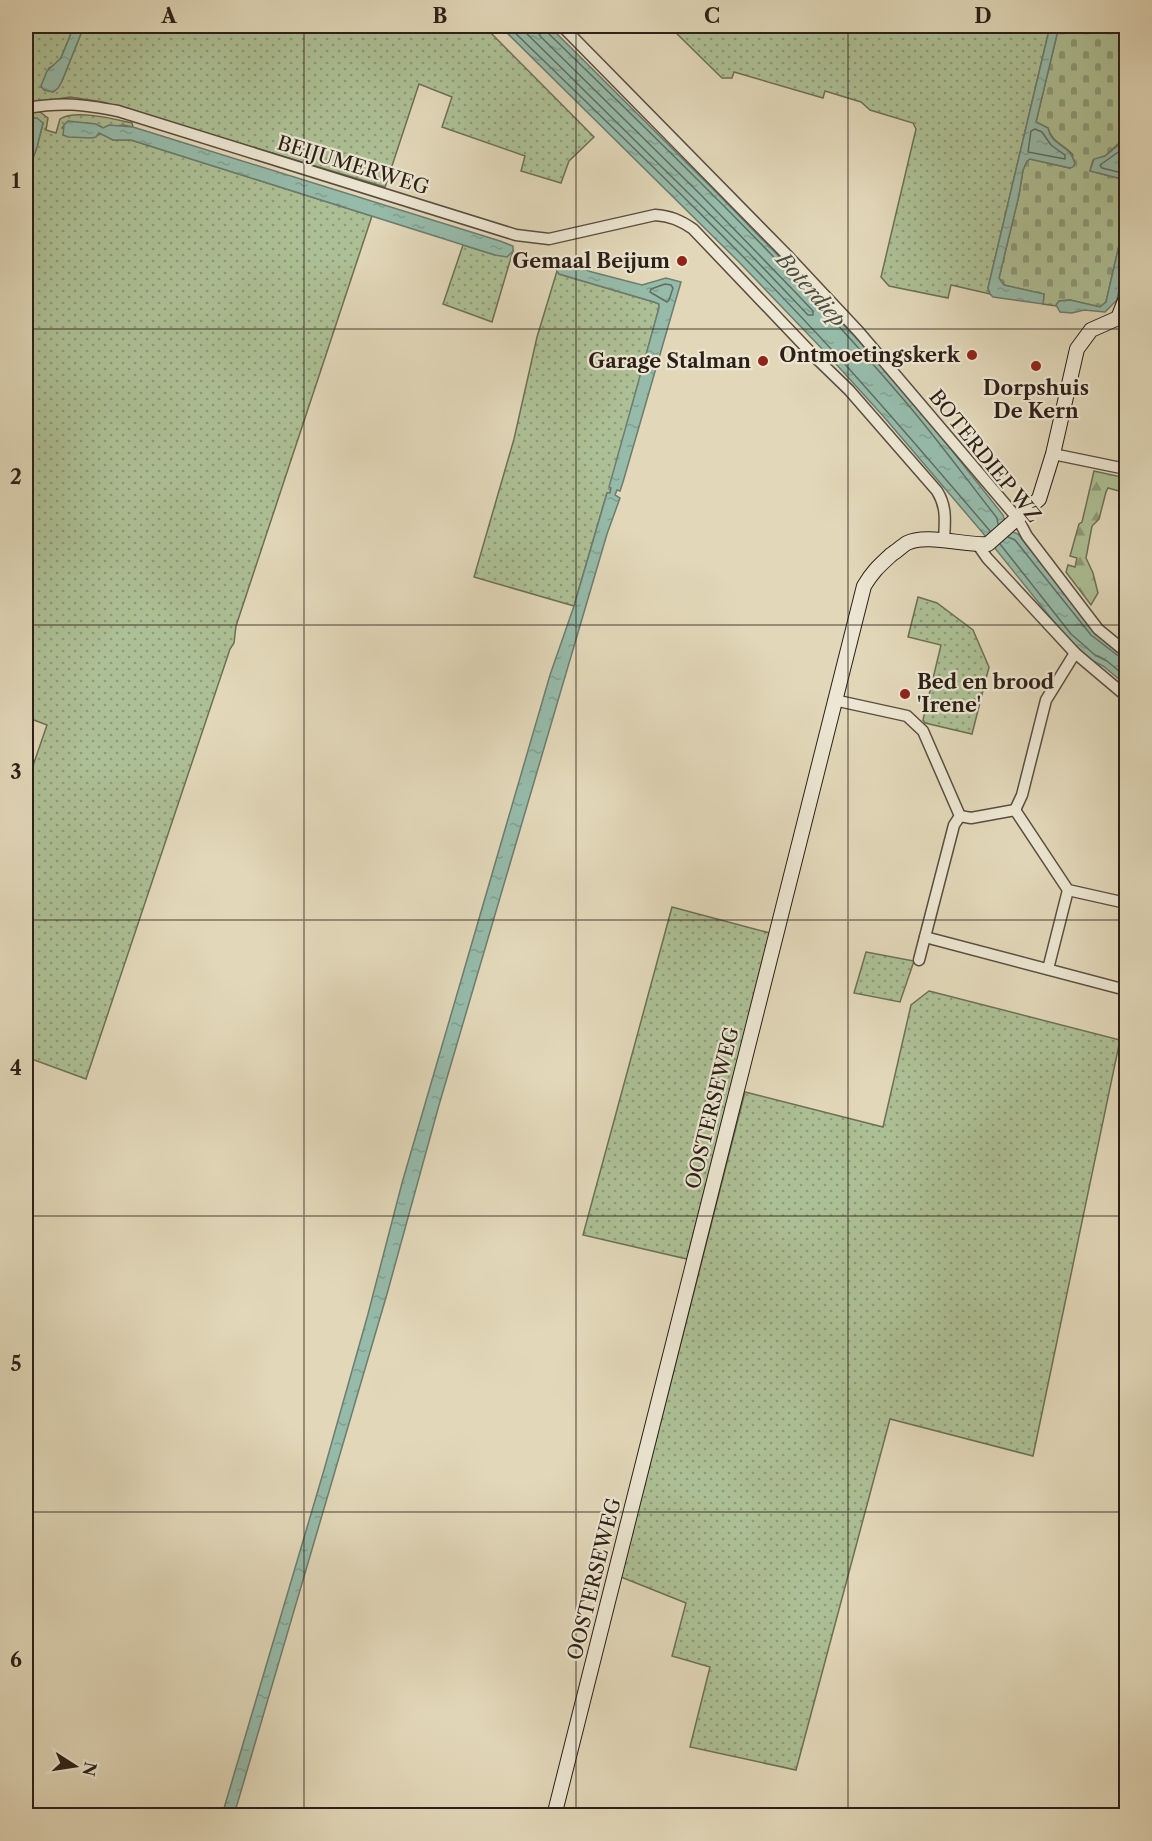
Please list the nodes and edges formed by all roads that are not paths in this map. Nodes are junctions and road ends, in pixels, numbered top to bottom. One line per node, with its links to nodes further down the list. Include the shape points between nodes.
1 (562, 26): 7 (street, BOTERDIEP WZ, via 851,324)
2 (26, 108): 8 (street, BEIJUMERWEG, via 62,103 118,111 526,237 549,239 643,217 669,216 683,221 849,390 937,491 944,502)
3 (1126, 298): 4 (street)
4 (1122, 319): 5 (street, via 1091,330 1077,349)
5 (1053, 454): 6 (street); 7 (street, via 1039,499)
6 (1126, 470)
7 (1016, 521): 9 (street); 10 (street, BOTERDIEP WZ, via 1098,629)
8 (944, 540): 9 (street, OOSTERSEWEG); 13 (street, OOSTERSEWEG, via 908,543 873,570 864,586)
9 (983, 544): 11 (street, via 987,558)
10 (1126, 652)
11 (1075, 653): 12 (street); 14 (street, via 1046,700)
12 (1126, 696)
13 (834, 700): 15 (street, via 907,716 923,731); 22 (street, OOSTERSEWEG)
14 (1015, 810): 15 (street, via 971,818); 16 (street)
15 (960, 816): 18 (street, via 954,825)
16 (1068, 890): 17 (street); 20 (street)
17 (1126, 903)
18 (925, 937): 19 (street); 20 (street)
19 (919, 960)
20 (1048, 969): 21 (street)
21 (1126, 990)
22 (554, 1815)

